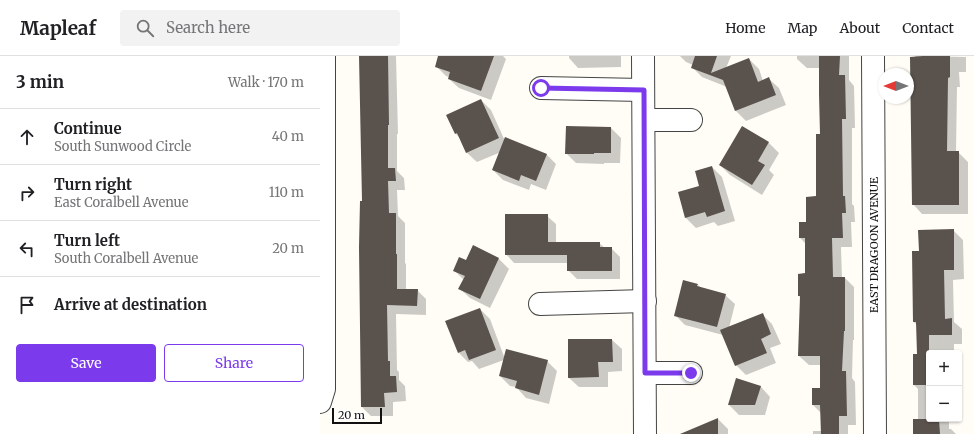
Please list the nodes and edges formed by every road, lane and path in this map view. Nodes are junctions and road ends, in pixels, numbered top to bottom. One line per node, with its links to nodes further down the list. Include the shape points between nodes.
1 (324, 56): 12 (street, via 324,389)
2 (643, 56): 5 (street)
3 (873, 56): 14 (street, EAST DRAGOON AVENUE)
4 (541, 88): 5 (street)
5 (644, 90): 6 (street)
6 (644, 120): 7 (street); 8 (street)
7 (691, 120)
8 (645, 301): 9 (street); 10 (street)
9 (540, 304)
10 (645, 373): 11 (street); 13 (street)
11 (691, 373)
12 (320, 402)
13 (645, 434)
14 (876, 434)

